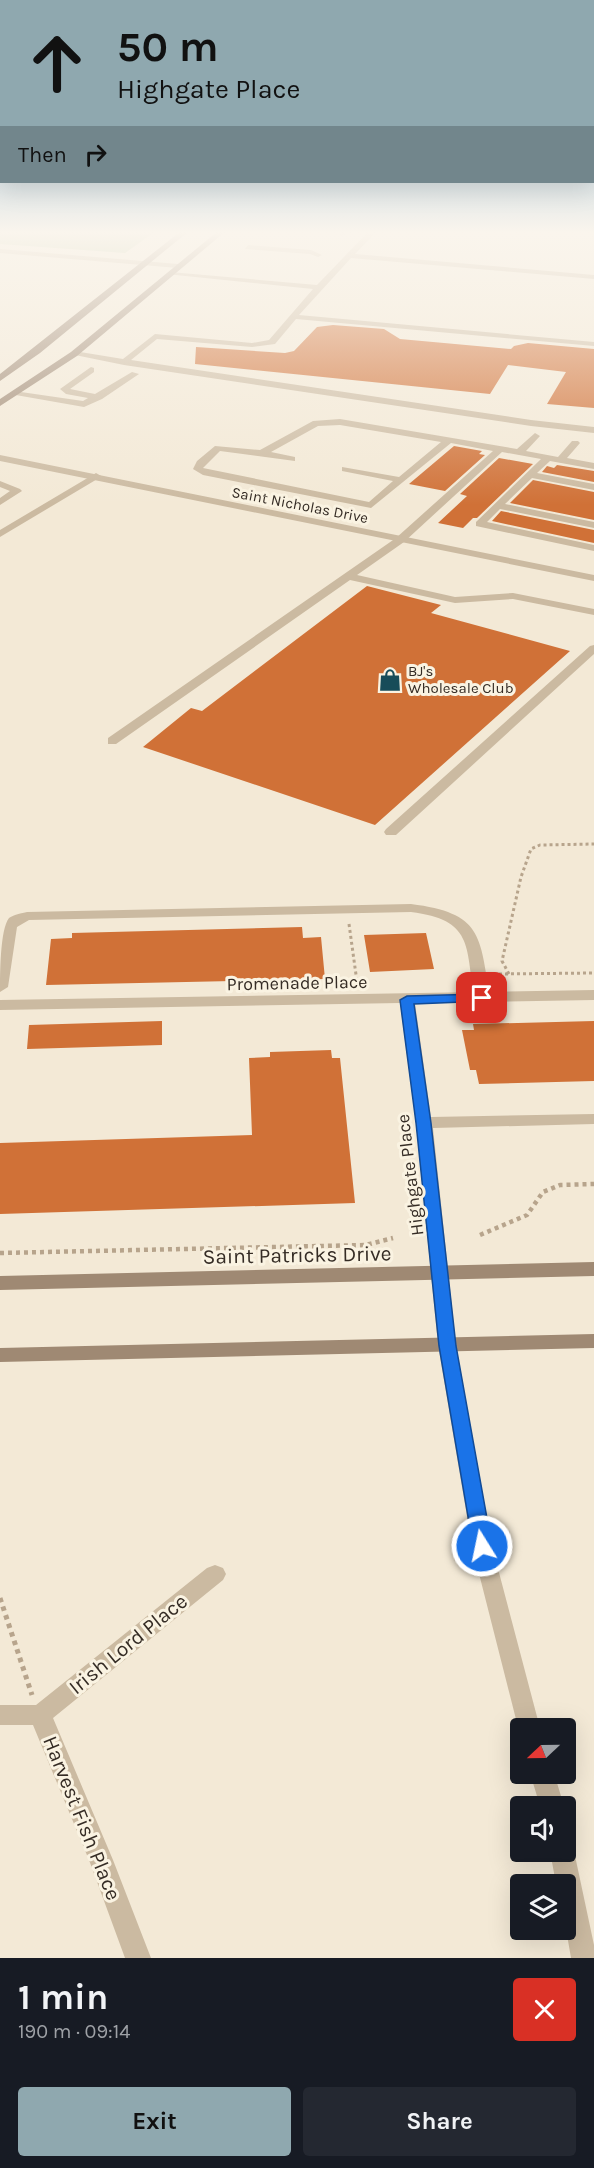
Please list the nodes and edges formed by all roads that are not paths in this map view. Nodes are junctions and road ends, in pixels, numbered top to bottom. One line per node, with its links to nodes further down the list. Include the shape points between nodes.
1 (73, 322): 10 (main road)
2 (112, 322): 6 (main road)
3 (289, 322): 7 (street, via 272,342 252,345 155,336)
4 (363, 322): 5 (street)
5 (594, 344)
6 (74, 354): 7 (street); 11 (main road)
7 (124, 362): 14 (street)
8 (91, 370): 12 (street, via 64,389)
9 (135, 374): 12 (street)
10 (0, 378)
11 (14, 394): 12 (street, via 78,405); 13 (main road)
12 (99, 397)
13 (0, 403)
14 (594, 430)
15 (535, 436): 19 (street)
16 (449, 440): 18 (street); 20 (street, via 327,421 316,423); 29 (street)
17 (575, 443): 24 (street)
18 (500, 449): 19 (street); 36 (street)
19 (519, 452): 22 (street)
20 (262, 453): 23 (street); 29 (street, via 218,448 198,469 372,505)
21 (0, 458): 28 (street, Saint Nicholas Drive)
22 (548, 458): 24 (street); 27 (street)
23 (292, 459)
24 (560, 460): 25 (street)
25 (594, 466)
26 (345, 469): 29 (street)
27 (530, 475): 31 (street); 33 (street)
28 (96, 476): 35 (street); 36 (street, Saint Nicholas Drive)
29 (401, 480)
30 (0, 484): 32 (street, via 17,490)
31 (594, 487)
32 (0, 502)
33 (498, 506): 34 (street); 37 (street, via 480,524)
34 (594, 525)
35 (0, 534)
36 (399, 540): 38 (street); 39 (street, Saint Nicholas Drive)
37 (594, 548)
38 (348, 576): 40 (street, via 454,600 513,596); 42 (street)
39 (594, 578)
40 (594, 612)
41 (594, 648): 43 (street)
42 (112, 741)
43 (391, 832)
44 (0, 987): 46 (street, via 10,927 27,916 430,910 462,923 470,932)
45 (594, 995): 46 (street, Promenade Place)
46 (482, 998): 47 (street, Promenade Place)
47 (407, 1000): 48 (street, Promenade Place); 50 (street, Highgate Place)
48 (0, 1005)
49 (594, 1119): 50 (street)
50 (424, 1123): 52 (street, Highgate Place)
51 (594, 1269): 52 (main road, Saint Patricks Drive)
52 (441, 1275): 53 (main road, Saint Patricks Drive); 55 (street, Highgate Place)
53 (0, 1283)
54 (594, 1341): 55 (main road)
55 (447, 1346): 56 (main road); 60 (street, Highgate Place, via 482,1546)
56 (0, 1355)
57 (215, 1574): 59 (street, Irish Lord Place)
58 (0, 1715): 59 (street, Harvest Fish Place)
59 (40, 1715): 62 (street, Harvest Fish Place)
60 (527, 1718)
61 (564, 1862): 63 (street)
62 (138, 1958)
63 (584, 1958)

